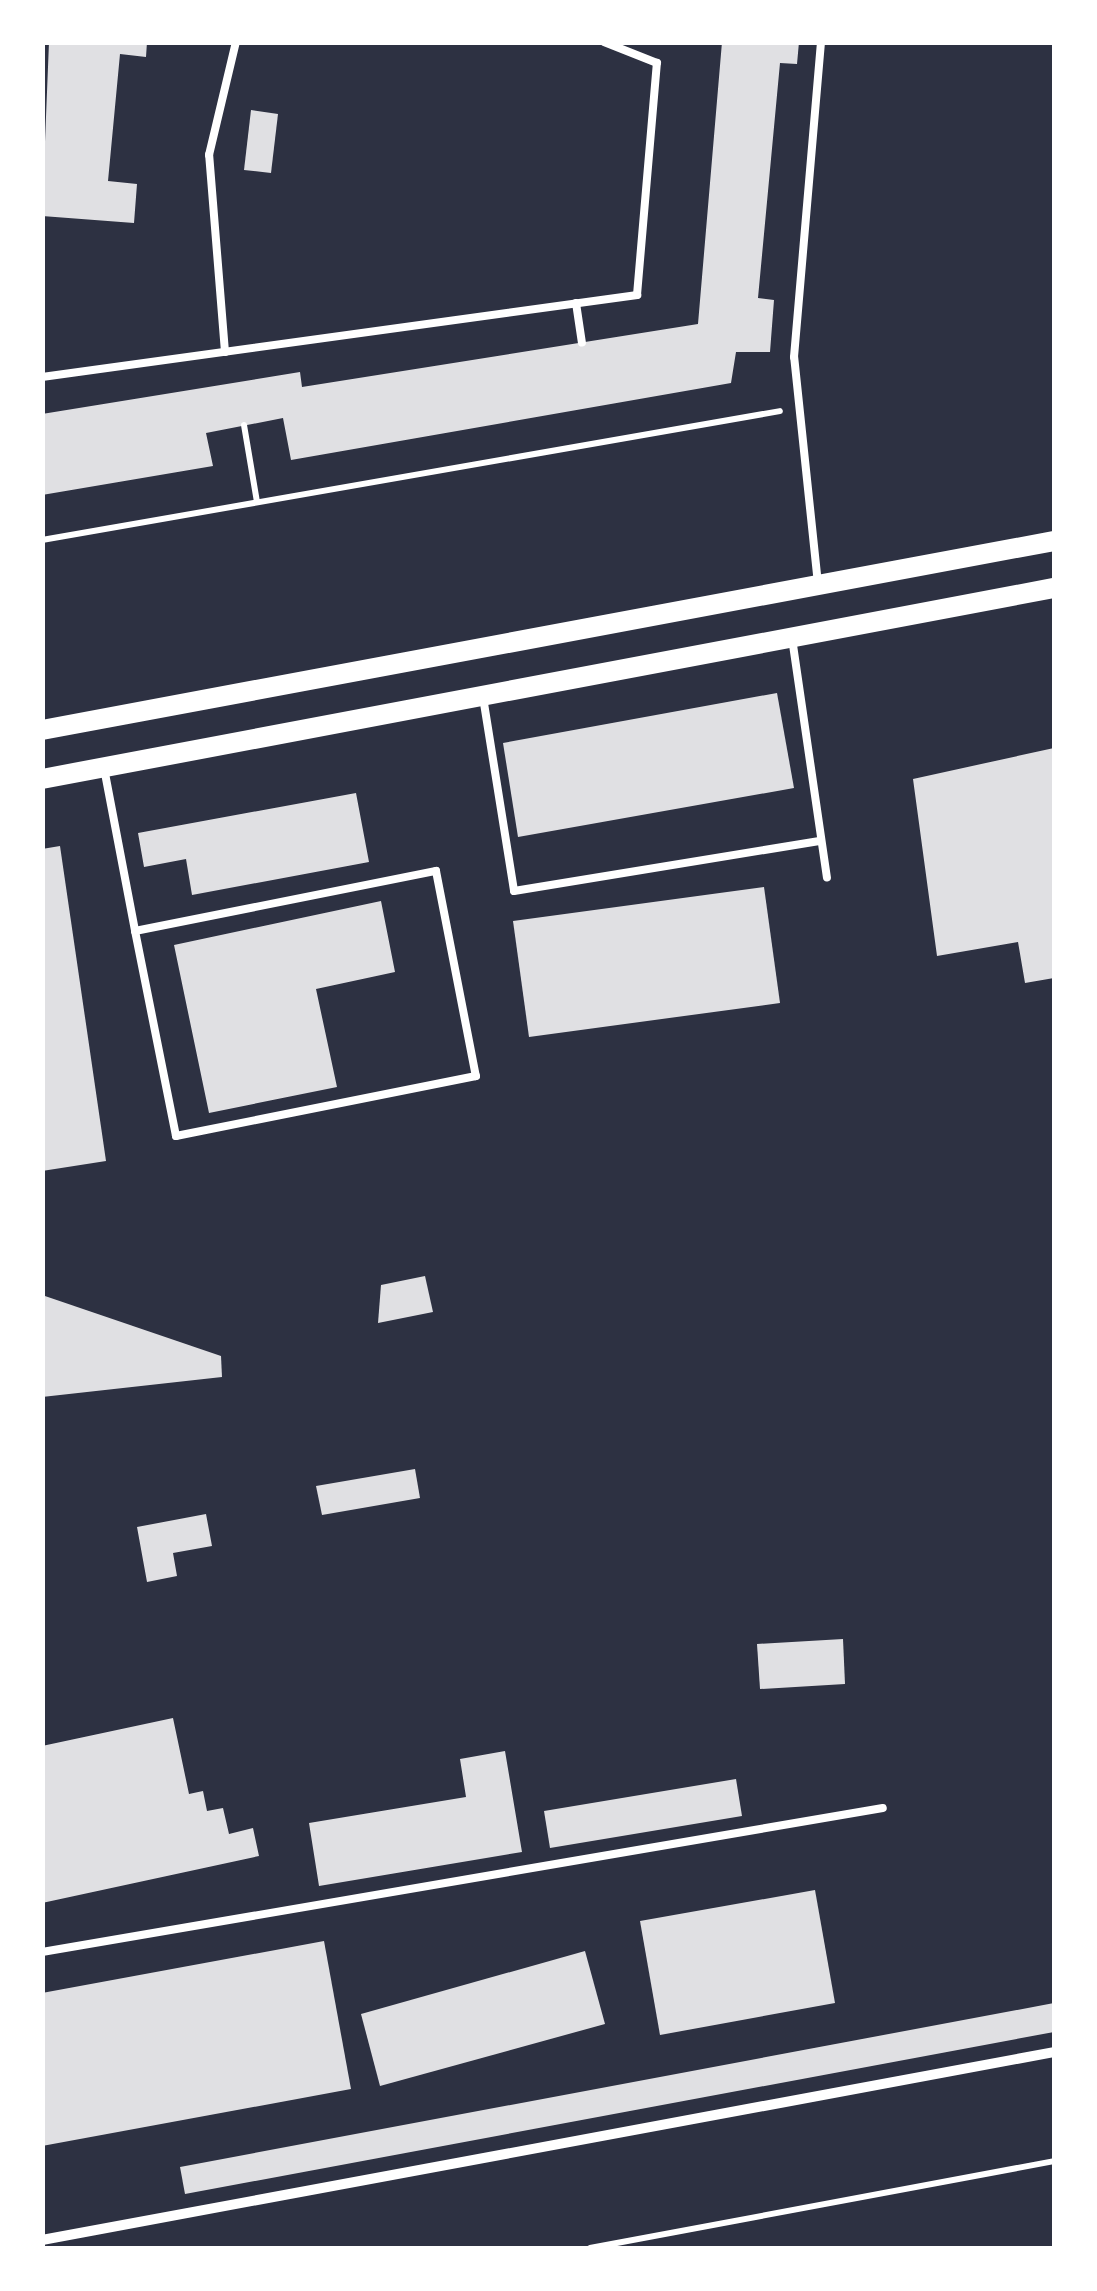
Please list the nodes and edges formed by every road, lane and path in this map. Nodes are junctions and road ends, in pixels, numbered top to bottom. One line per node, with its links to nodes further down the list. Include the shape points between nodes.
1 (236, 42): 6 (lane, via 209,155)
2 (604, 42): 4 (lane, via 658,63 637,294)
3 (821, 42): 8 (lane)
4 (576, 303): 5 (lane); 6 (lane)
5 (582, 343)
6 (225, 352): 7 (lane)
7 (42, 377)
8 (797, 408): 10 (path); 13 (lane)
9 (244, 425): 10 (path)
10 (257, 502): 11 (path)
11 (42, 540)
12 (1054, 542): 13 (main road)
13 (818, 584): 17 (main road)
14 (1054, 588): 15 (main road)
15 (792, 638): 16 (main road); 20 (lane)
16 (482, 697): 18 (main road); 20 (lane, via 514,892)
17 (42, 730)
18 (104, 768): 19 (main road); 22 (lane)
19 (42, 779)
20 (821, 841): 21 (lane)
21 (826, 877)
22 (135, 931): 22 (lane, via 436,871 476,1076 176,1136)
23 (883, 1808): 24 (lane)
24 (42, 1952)
25 (1054, 2052): 27 (street)
26 (1054, 2161): 28 (path)
27 (42, 2240)
28 (590, 2248)

